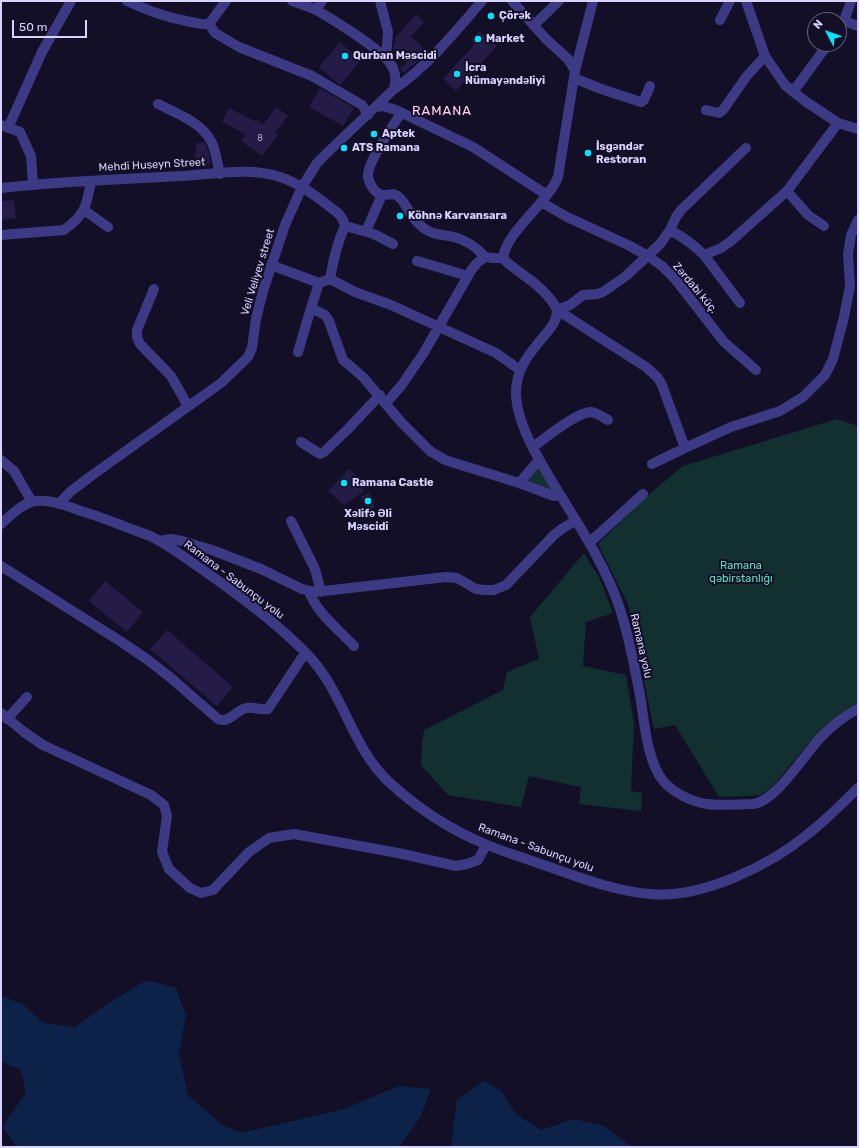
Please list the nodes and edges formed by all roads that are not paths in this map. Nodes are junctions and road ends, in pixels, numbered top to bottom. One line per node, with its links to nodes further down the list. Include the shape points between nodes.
1 (71, 1): 34 (street)
2 (127, 1): 17 (street, via 174,20)
3 (226, 1): 17 (street)
4 (292, 1): 14 (street)
5 (322, 1): 14 (street)
6 (380, 1): 23 (street, via 388,32)
7 (482, 1): 26 (street, via 439,50 411,78)
8 (512, 1): 18 (street)
9 (559, 1): 18 (street)
10 (593, 1): 24 (street)
11 (730, 1): 16 (street)
12 (746, 1): 22 (street)
13 (851, 1): 15 (street)
14 (316, 10): 23 (street)
15 (847, 12)
16 (720, 20)
17 (209, 24): 32 (street, via 215,33 238,47 325,83 362,105)
18 (534, 25): 24 (street, via 568,60)
19 (847, 25): 20 (street)
20 (858, 26)
21 (822, 52): 27 (street)
22 (765, 56): 27 (street, via 780,79); 30 (street, via 750,72 723,110 719,113)
23 (386, 58): 26 (street, via 396,76)
24 (575, 74): 25 (street, via 601,90 641,102); 44 (street, via 560,169 555,183)
25 (650, 86)
26 (394, 90): 29 (street)
27 (793, 92): 33 (street)
28 (158, 104): 37 (street, via 204,131 211,141)
29 (376, 107): 31 (street, Zərdabi küç., via 383,106); 32 (street, Veli Veliyev street)
30 (706, 110)
31 (401, 113): 43 (street, via 369,166 370,183 378,194); 44 (street, Zərdabi küç., via 473,147)
32 (368, 115): 40 (street, Veli Veliyev street, via 317,163)
33 (838, 123): 35 (street); 42 (street)
34 (4, 126): 39 (street, via 20,132 31,156)
35 (858, 129)
36 (746, 148): 50 (street, via 681,210)
37 (220, 174): 38 (street, Mehdi Huseyn Street); 40 (street, Mehdi Huseyn Street, via 264,173 281,177)
38 (91, 180): 39 (street, Mehdi Huseyn Street); 45 (street)
39 (33, 184): 41 (street, Mehdi Huseyn Street)
40 (302, 187): 47 (street, Mehdi Huseyn Street, via 339,214); 59 (street, Veli Veliyev street)
41 (1, 188)
42 (787, 191): 48 (street, via 808,215); 54 (street, via 731,241)
43 (382, 195): 51 (street); 56 (street, via 394,194 400,198 417,223 429,232 461,239)
44 (544, 199): 55 (street, Zərdabi küç., via 566,217); 57 (street, via 511,239 504,249)
45 (84, 210): 49 (street); 52 (street, via 64,230)
46 (858, 220): 76 (street, via 851,235 848,254 850,286 844,317 833,359 825,375 803,398 780,411 731,427)
47 (345, 226): 51 (street); 61 (street, via 340,236)
48 (824, 226)
49 (108, 227)
50 (670, 230): 54 (street); 55 (street)
51 (366, 231): 53 (street)
52 (1, 235)
53 (394, 244)
54 (704, 255): 64 (street)
55 (648, 256): 66 (street, via 603,292 583,295 570,306); 70 (street, Zərdabi küç., via 675,279 724,342)
56 (485, 257): 57 (street); 60 (street)
57 (502, 258): 66 (street, via 523,274)
58 (417, 262): 60 (street)
59 (271, 265): 62 (street); 72 (street, Veli Veliyev street, via 257,314 251,352 229,376)
60 (468, 276): 67 (street)
61 (330, 279): 62 (street); 67 (street)
62 (319, 283): 65 (street)
63 (154, 289): 72 (street, via 137,330 137,337 140,344 171,376)
64 (740, 303)
65 (311, 308): 68 (street); 71 (street, via 325,315 329,321 343,360)
66 (558, 310): 69 (street, Ramana yolu, via 554,325 530,353); 76 (street, via 646,367 658,378)
67 (438, 328): 69 (street, via 496,353); 71 (street, via 401,386)
68 (298, 352)
69 (520, 370): 75 (street, Ramana yolu, via 517,383 518,406)
70 (756, 370)
71 (383, 399): 74 (street, via 324,452 320,454); 80 (street, via 401,422 436,456)
72 (188, 406): 84 (street, Veli Veliyev street, via 91,476)
73 (608, 420): 75 (street, via 593,412 585,413)
74 (301, 442)
75 (533, 447): 78 (street, Ramana yolu)
76 (685, 448): 79 (street)
77 (1, 460): 83 (street, via 14,471)
78 (539, 460): 80 (street); 82 (street, Ramana yolu)
79 (652, 464)
80 (519, 483): 82 (street, via 554,496)
81 (643, 494): 89 (street)
82 (560, 495): 86 (street, Ramana yolu)
83 (32, 502): 84 (street, Ramana - Sabunçu yolu); 87 (street)
84 (59, 504): 88 (street, Ramana - Sabunçu yolu, via 138,531)
85 (291, 521): 92 (street, via 314,569)
86 (576, 521): 89 (street, Ramana yolu); 92 (street, via 554,535 506,585 494,590 476,589 457,578 446,577)
87 (1, 524)
88 (159, 541): 91 (street, via 171,539 212,550); 94 (street, Ramana - Sabunçu yolu, via 240,597)
89 (589, 543): 96 (street, Ramana yolu, via 610,582 625,624 651,759 663,781 681,795 707,804 755,804 765,800 781,785 820,737)
90 (1, 566): 94 (street, via 120,641 171,678 218,719 226,720 250,707 268,709)
91 (309, 591): 92 (street); 93 (street, via 312,600)
92 (321, 592)
93 (354, 646)
94 (305, 653): 99 (street, Ramana - Sabunçu yolu, via 326,678 364,751 388,781 439,820)
95 (27, 697): 97 (street)
96 (858, 709)
97 (4, 716): 99 (street, via 43,745 151,795 164,805 167,816 162,852 169,869 190,888 201,893 213,890 249,852 269,838 294,834 456,866 478,860)
98 (858, 788): 99 (street, Ramana - Sabunçu yolu, via 827,818 790,847 760,865 705,888 677,894 622,890)
99 (486, 845)

